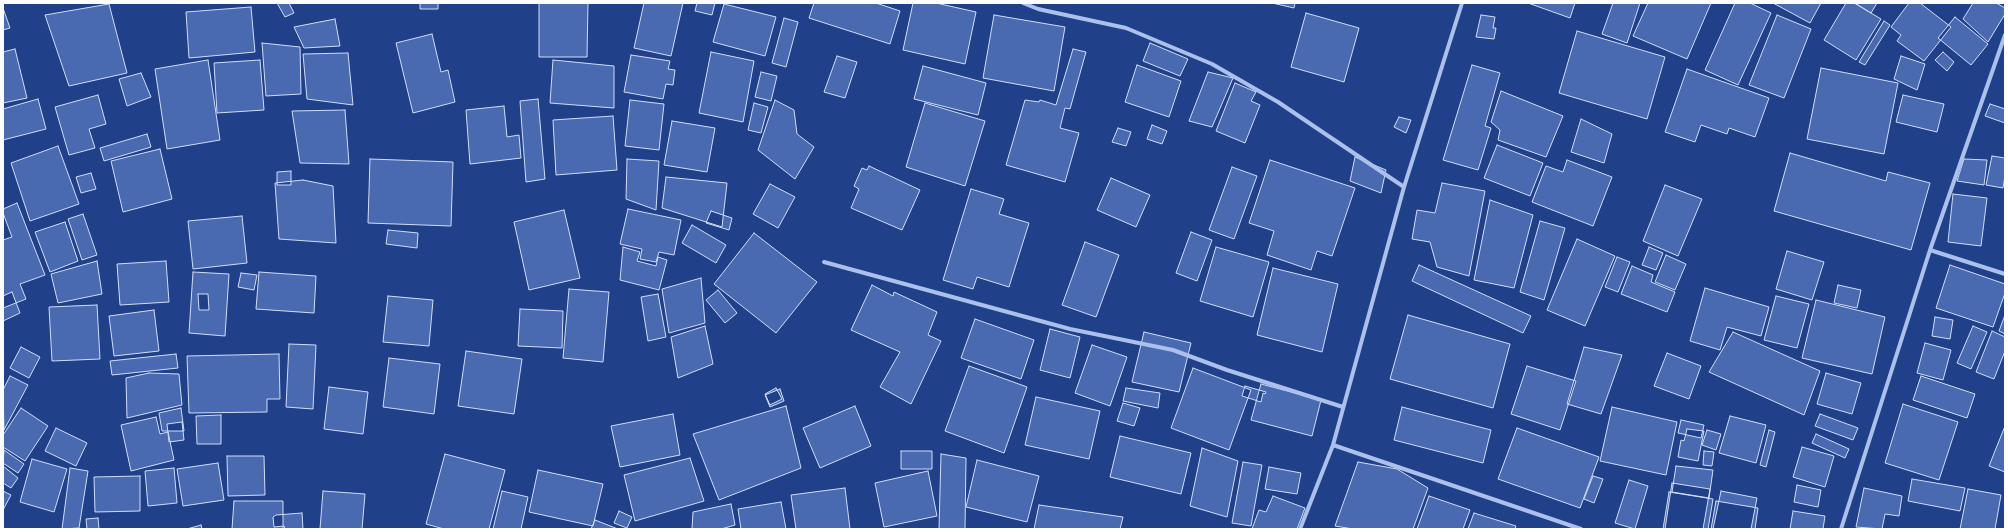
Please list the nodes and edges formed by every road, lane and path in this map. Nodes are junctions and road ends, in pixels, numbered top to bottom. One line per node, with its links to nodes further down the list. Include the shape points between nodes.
1 (1023, 3): 4 (street, via 1038,9 1126,28 1212,64 1278,102)
2 (1462, 3): 4 (street)
3 (2005, 35): 5 (street)
4 (1404, 187): 8 (street)
5 (1930, 250): 7 (street); 12 (street)
6 (824, 262): 8 (street, via 1070,329 1173,350)
7 (2005, 274)
8 (1343, 407): 9 (street)
9 (1333, 445): 10 (street); 11 (street)
10 (1300, 529)
11 (1581, 529)
12 (1841, 529)

